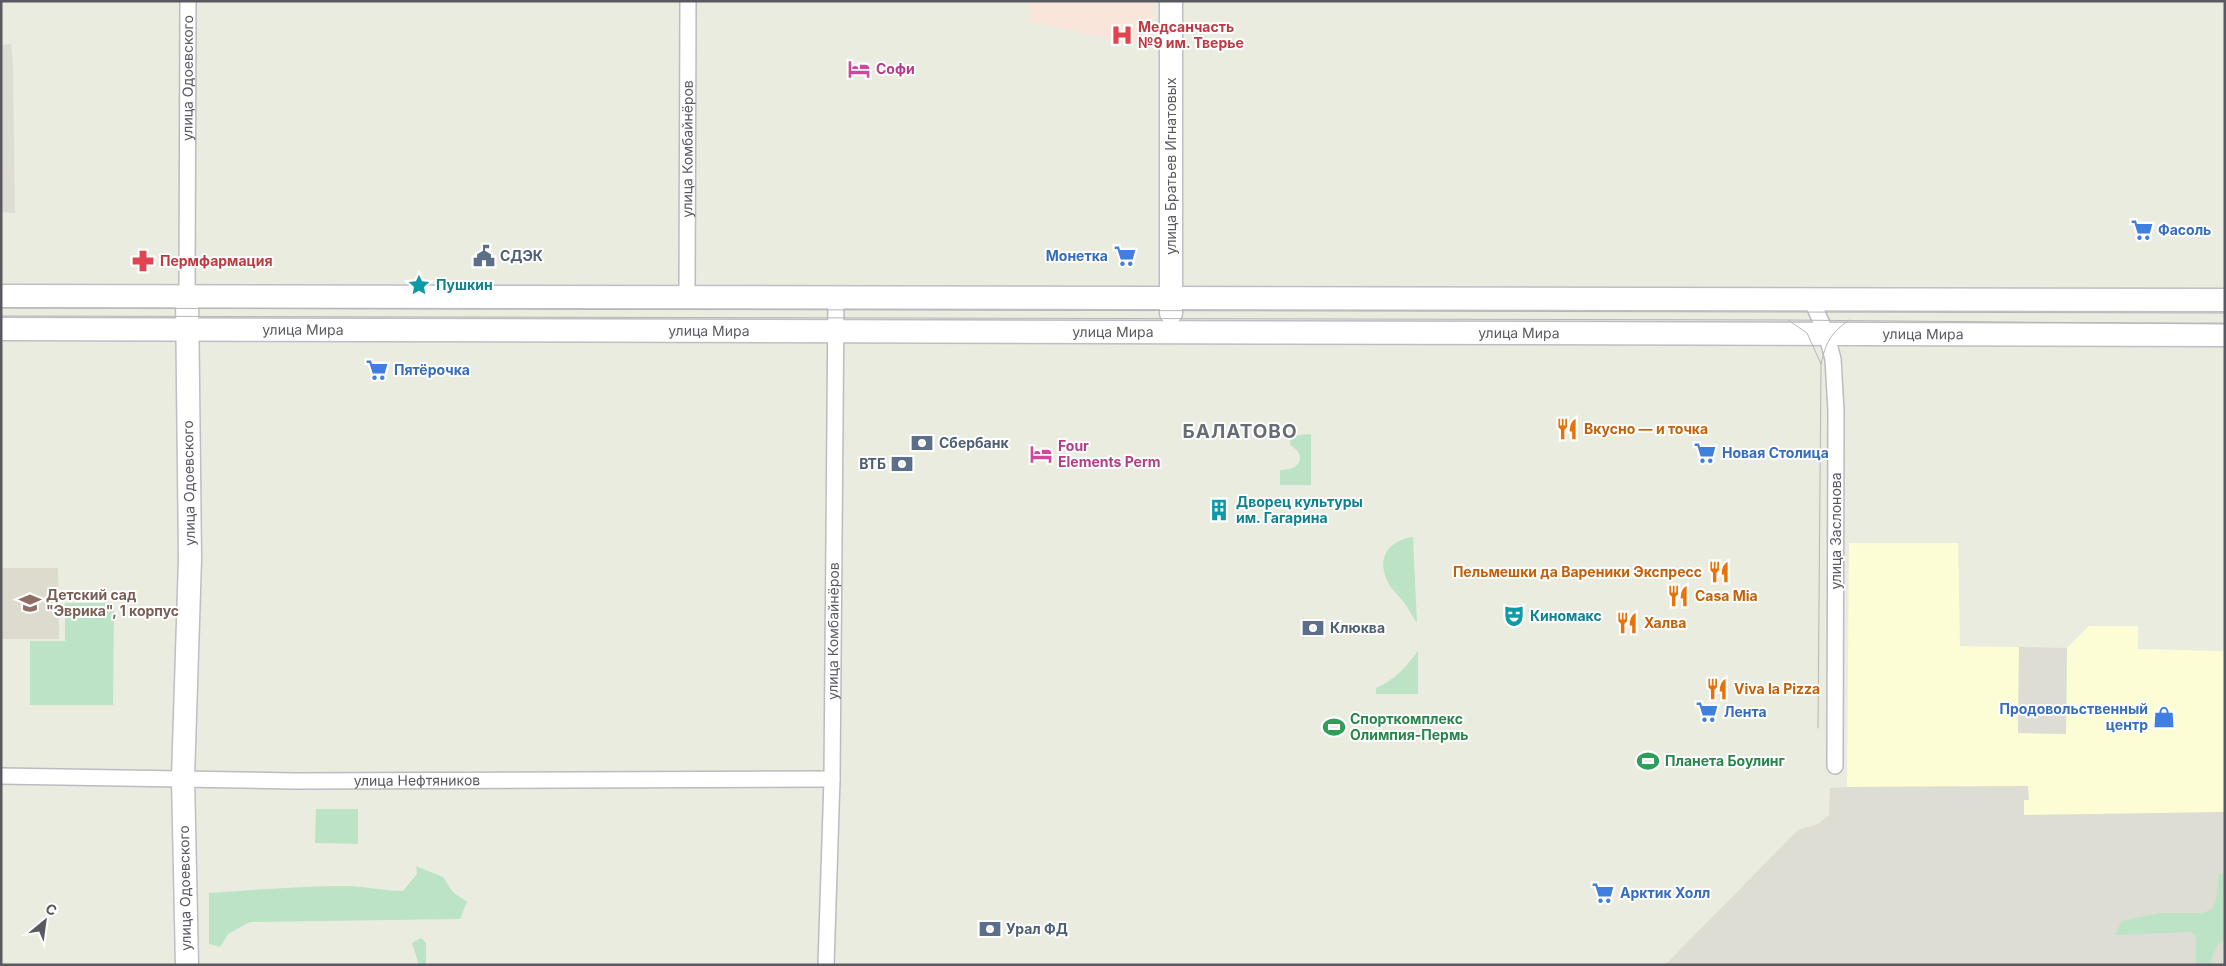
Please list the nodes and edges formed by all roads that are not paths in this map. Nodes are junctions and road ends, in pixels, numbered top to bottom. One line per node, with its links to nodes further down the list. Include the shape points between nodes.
1 (188, 1): 5 (street, улица Одоевского)
2 (688, 1): 6 (street, улица Комбайнёров)
3 (1171, 1): 8 (main road, улица Братьев Игнатовых)
4 (1, 296): 5 (main road)
5 (187, 296): 6 (main road); 12 (main road, улица Одоевского)
6 (687, 297): 7 (main road)
7 (836, 298): 8 (main road); 13 (street, улица Комбайнёров)
8 (1171, 298): 9 (main road); 14 (main road, улица Братьев Игнатовых)
9 (1811, 300): 10 (main road); 15 (street, улица Заслонова)
10 (2225, 300)
11 (1, 329): 12 (main road, улица Мира)
12 (187, 329): 13 (main road, улица Мира); 19 (main road, улица Одоевского, via 190,559)
13 (837, 331): 14 (main road, улица Мира); 20 (street, улица Комбайнёров)
14 (1171, 331): 15 (main road, улица Мира)
15 (1826, 333): 16 (main road, улица Мира); 17 (street, улица Заслонова, via 1833,360 1836,412)
16 (2225, 335)
17 (1835, 766)
18 (1, 776): 19 (street, улица Нефтяников)
19 (183, 778): 20 (street, улица Нефтяников, via 295,781); 21 (main road, улица Одоевского)
20 (832, 779): 22 (street, улица Комбайнёров)
21 (187, 965)
22 (826, 965)

